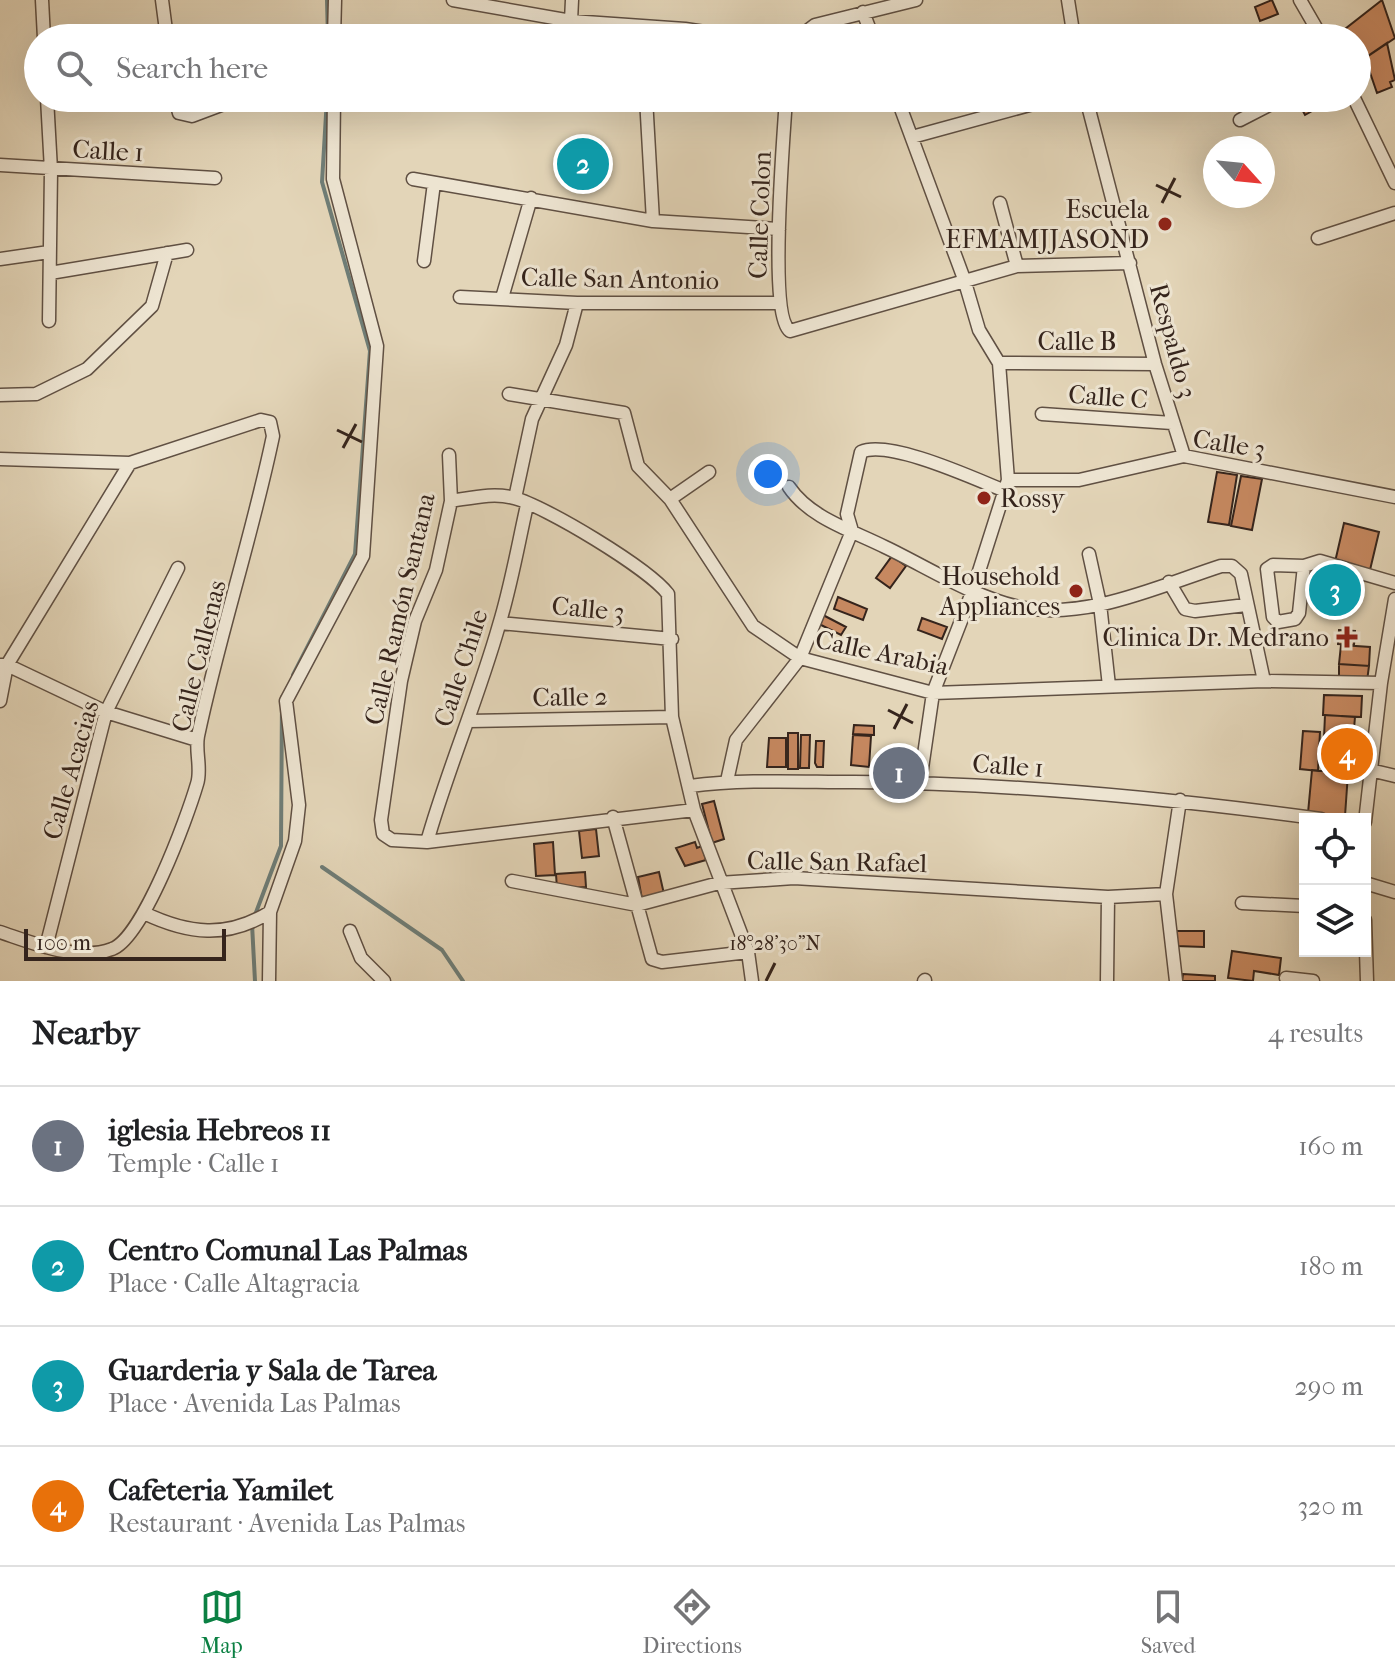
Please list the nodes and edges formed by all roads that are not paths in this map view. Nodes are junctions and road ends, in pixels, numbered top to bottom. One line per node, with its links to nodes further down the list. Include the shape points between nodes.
1 (42, 0): 12 (street)
2 (162, 0): 13 (street)
3 (335, 0): 14 (street)
4 (572, 0): 11 (street)
5 (916, 0): 9 (street)
6 (1068, 0): 18 (street)
7 (1300, 0): 19 (street)
8 (461, 1): 11 (street)
9 (894, 2): 10 (street)
10 (863, 12): 16 (street); 17 (street)
11 (571, 21): 15 (street)
12 (43, 24)
13 (165, 24)
14 (334, 24)
15 (588, 24)
16 (819, 24)
17 (868, 24)
18 (1072, 24)
19 (1314, 24)
20 (48, 112): 34 (street)
21 (179, 112): 22 (street)
22 (203, 112)
23 (334, 112): 121 (street, via 333,179 377,346 363,556 286,701 299,805 295,841)
24 (647, 112): 42 (street)
25 (785, 112): 43 (street, Calle Colon)
26 (902, 112): 32 (street)
27 (1004, 112): 32 (street)
28 (1090, 112): 50 (street, Respaldo 3)
29 (1256, 112): 31 (street)
30 (1361, 112): 38 (street)
31 (1240, 120)
32 (912, 137): 53 (street)
33 (0, 165): 34 (street, Calle 1)
34 (51, 170): 35 (street, Calle 1); 46 (street)
35 (215, 178)
36 (413, 179): 37 (street)
37 (434, 183): 39 (street); 49 (street)
38 (1395, 183)
39 (531, 198): 42 (street); 55 (street)
40 (1000, 203): 51 (street)
41 (1395, 213): 44 (street)
42 (653, 221): 43 (street)
43 (779, 229): 57 (street, Calle Colon)
44 (1318, 238)
45 (187, 250): 47 (street)
46 (49, 252): 48 (street); 52 (street)
47 (167, 253): 52 (street); 62 (street, via 152,306 87,369 36,394)
48 (0, 259)
49 (424, 261)
50 (1130, 263): 51 (street); 60 (street, Respaldo 3)
51 (1017, 266): 53 (street)
52 (50, 273): 58 (street)
53 (964, 279): 57 (street, Calle Colon, via 790,331); 59 (street, via 979,330)
54 (460, 297): 55 (street, Calle San Antonio)
55 (502, 298): 56 (street, Calle San Antonio)
56 (577, 303): 57 (street, Calle San Antonio); 63 (street)
57 (780, 303)
58 (49, 321)
59 (999, 363): 60 (street, Calle B); 71 (street)
60 (1155, 364): 65 (street, Respaldo 3)
61 (509, 394): 63 (street, Calle Arabia)
62 (0, 395)
63 (543, 398): 74 (street, via 532,419); 75 (street, Calle Arabia, via 624,413 638,466)
64 (1042, 414): 65 (street, Calle C)
65 (1172, 423): 67 (street, Respaldo 3)
66 (449, 455): 76 (street, Calle Ramón Santana)
67 (1184, 456): 71 (street, Calle 3, via 1079,480); 73 (street, Calle 3)
68 (0, 459): 69 (street)
69 (130, 463): 91 (street); 100 (street, Calle Callenas, via 261,420 270,422 273,436 252,534)
70 (709, 472): 75 (street)
71 (1007, 486): 78 (street, via 870,448 861,452 847,514); 84 (street)
72 (789, 487): 78 (street, via 801,505)
73 (1395, 497)
74 (515, 498): 76 (street); 77 (street)
75 (670, 499): 90 (street, Calle Arabia, via 753,626)
76 (451, 501): 111 (street, Calle Ramón Santana, via 436,570 415,621 401,681 381,820 383,834 392,840)
77 (527, 505): 88 (street, Calle Chile); 89 (street, via 593,538 662,586 668,594)
78 (852, 531): 84 (street); 90 (street)
79 (1089, 554): 86 (street)
80 (1304, 566): 80 (street, via 1299,613 1278,622 1267,569); 83 (street, via 1320,561)
81 (178, 568): 97 (street, Calle Acacias)
82 (1169, 582): 86 (street); 87 (street, via 1185,609); 87 (street, via 1232,566 1241,574)
83 (1395, 583)
84 (973, 590): 86 (street, via 1020,607); 95 (street)
85 (1395, 599): 92 (street)
86 (1100, 604): 94 (street)
87 (1246, 605): 93 (street)
88 (500, 623): 89 (street, Calle 3); 99 (street, Calle Chile)
89 (672, 639): 98 (street)
90 (800, 658): 95 (street, Calle Arabia); 103 (street, via 736,740)
91 (4, 665): 96 (street); 97 (street)
92 (1386, 679): 93 (street, Calle Arabia); 101 (street)
93 (1264, 681): 94 (street, Calle Arabia)
94 (1109, 686): 95 (street, Calle Arabia)
95 (933, 693): 104 (street)
96 (0, 701)
97 (106, 712): 100 (street); 125 (street, Calle Acacias)
98 (672, 717): 99 (street, Calle 2); 105 (street)
99 (469, 721): 111 (street, Calle Chile)
100 (197, 740): 122 (street, Calle Callenas, via 198,782)
101 (1370, 770): 102 (street); 108 (street)
102 (1395, 776)
103 (727, 781): 104 (street, Calle 1); 105 (street, Calle 1)
104 (920, 782): 106 (street, Calle 1)
105 (690, 786): 107 (street)
106 (1180, 800): 109 (street, Calle 1); 116 (street)
107 (694, 810): 110 (street); 113 (street)
108 (1366, 813)
109 (1299, 816)
110 (613, 817): 111 (street); 119 (street)
111 (427, 842)
112 (512, 881): 119 (street, Calle San Rafael)
113 (719, 883): 117 (street, Calle San Rafael, via 794,878); 119 (street, Calle San Rafael); 126 (street)
114 (1371, 885): 115 (street)
115 (1395, 892)
116 (1166, 894): 117 (street, Calle San Rafael); 133 (street)
117 (1108, 897): 132 (street)
118 (1242, 903): 120 (street)
119 (637, 905): 126 (street, via 652,959)
120 (1299, 906)
121 (270, 912): 122 (street, via 244,926 192,930); 129 (street)
122 (144, 913): 125 (street, Calle Callenas, via 115,948 93,953)
123 (350, 931): 130 (street, via 361,958)
124 (0, 932): 125 (street)
125 (46, 947)
126 (748, 952): 131 (street)
127 (1366, 957): 135 (street)
128 (1286, 978): 134 (street)
129 (269, 981)
130 (384, 981)
131 (752, 981)
132 (1107, 981)
133 (1176, 981)
134 (1313, 981)
135 (1367, 981)

